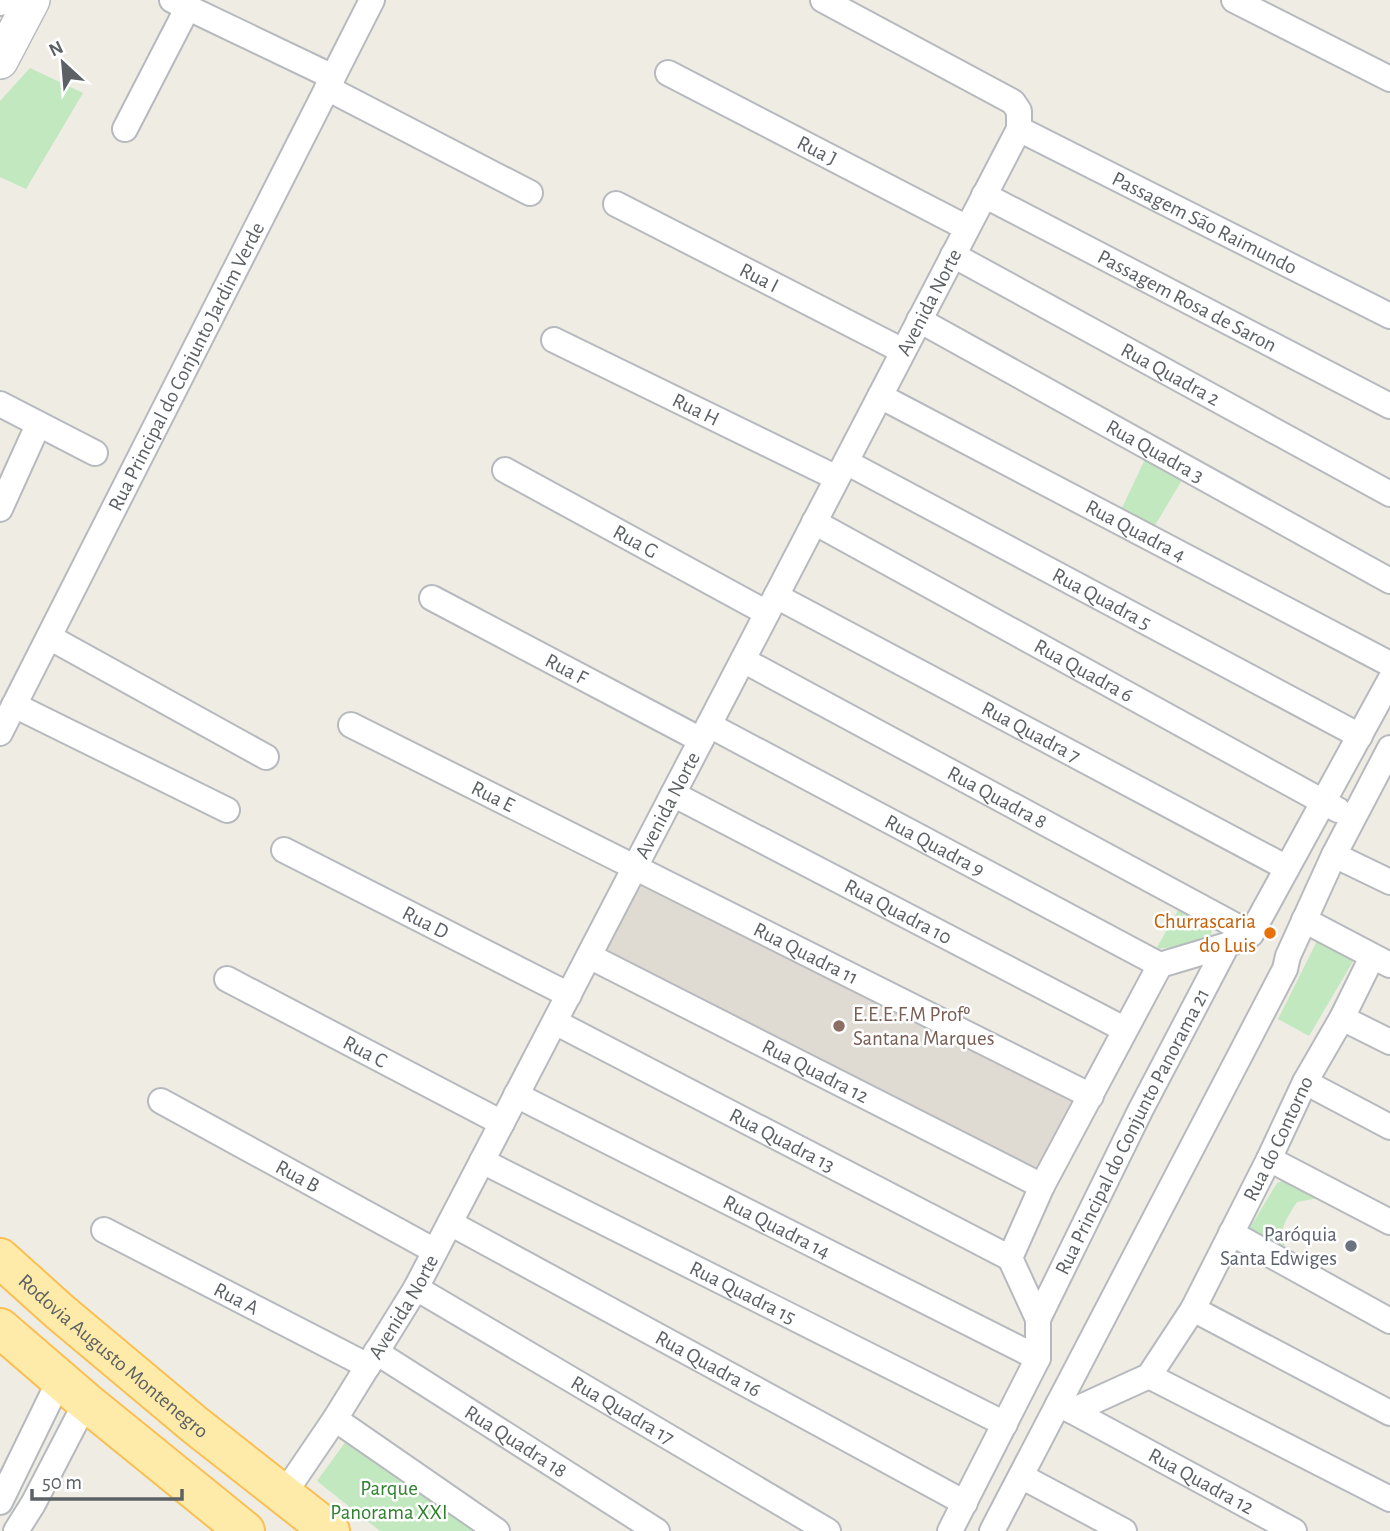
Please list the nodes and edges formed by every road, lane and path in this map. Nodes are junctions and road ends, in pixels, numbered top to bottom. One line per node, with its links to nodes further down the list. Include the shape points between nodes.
1 (32, 0): 6 (street)
2 (372, 0): 9 (street, Rua Principal do Conjunto Jardim Verde)
3 (823, 0): 11 (street, via 1013,102 1019,111)
4 (1234, 0): 8 (street)
5 (180, 4): 9 (street); 10 (street)
6 (0, 61)
7 (667, 73): 15 (street, Rua J)
8 (1390, 79)
9 (330, 82): 12 (street); 34 (street, Rua Principal do Conjunto Jardim Verde)
10 (125, 129)
11 (1018, 129): 13 (street, Avenida Norte); 17 (street, Passagem São Raimundo)
12 (530, 193)
13 (984, 195): 15 (street, Avenida Norte); 23 (street, Passagem Rosa de Saron)
14 (616, 204): 20 (street, Rua I)
15 (967, 228): 16 (street, Avenida Norte)
16 (953, 255): 18 (street, Avenida Norte); 28 (street, Rua Quadra 2)
17 (1390, 316)
18 (919, 320): 20 (street, Avenida Norte); 31 (street, Rua Quadra 3)
19 (554, 340): 27 (street, Rua H)
20 (903, 351): 21 (street, Avenida Norte)
21 (880, 396): 27 (street, Avenida Norte); 36 (street, Rua Quadra 4)
22 (0, 404): 24 (street)
23 (1390, 406)
24 (38, 425): 25 (street); 29 (street)
25 (95, 453)
26 (505, 470): 33 (street, Rua G)
27 (841, 470): 30 (street, Avenida Norte); 42 (street, Rua Quadra 5)
28 (1390, 494)
29 (0, 509)
30 (814, 522): 33 (street, Avenida Norte); 48 (street, Rua Quadra 6)
31 (1390, 580)
32 (432, 598): 40 (street, Rua F)
33 (772, 604): 35 (street, Avenida Norte); 54 (street, Rua Quadra 7)
34 (49, 637): 38 (street, Rua Principal do Conjunto Jardim Verde); 44 (street)
35 (743, 660): 40 (street, Avenida Norte); 57 (street, Rua Quadra 8)
36 (1390, 664)
37 (1390, 680): 42 (street)
38 (14, 705): 41 (street, Rua Principal do Conjunto Jardim Verde); 49 (street)
39 (351, 725): 53 (street, Rua E)
40 (705, 732): 47 (street, Avenida Norte); 61 (street, Rua Quadra 9)
41 (0, 733)
42 (1360, 736): 45 (street)
43 (1390, 748): 46 (street)
44 (267, 757)
45 (1342, 768): 46 (street); 48 (street)
46 (1381, 787): 50 (street)
47 (673, 794): 53 (street, Avenida Norte); 66 (street, Rua Quadra 10)
48 (1324, 802): 50 (street, Rua Quadra 6); 54 (street)
49 (227, 810)
50 (1353, 819): 52 (street)
51 (284, 850): 63 (street, Rua D)
52 (1334, 855): 55 (street); 56 (street)
53 (636, 866): 59 (street, Avenida Norte); 70 (street, Rua Quadra 11)
54 (1287, 868): 57 (street)
55 (1390, 883)
56 (1304, 920): 60 (street); 93 (street, via 1285,969)
57 (1251, 934): 58 (street)
58 (1227, 945): 61 (street); 86 (street, Rua Principal do Conjunto Panorama 21)
59 (589, 956): 63 (street, Avenida Norte); 76 (street, Rua Quadra 12)
60 (1381, 961): 64 (street, Rua do Contorno)
61 (1160, 965): 66 (street)
62 (227, 979): 72 (street, Rua C)
63 (569, 995): 65 (street, Avenida Norte)
64 (1342, 1018): 67 (street); 68 (street, Rua do Contorno)
65 (555, 1022): 69 (street, Avenida Norte); 83 (street, Rua Quadra 13)
66 (1124, 1029): 70 (street)
67 (1390, 1042)
68 (1305, 1082): 73 (street); 74 (street, Rua do Contorno)
69 (516, 1095): 72 (street, Avenida Norte); 89 (street, Rua Quadra 14)
70 (1091, 1096): 76 (street)
71 (161, 1101): 81 (street, Rua B)
72 (502, 1123): 75 (street, Avenida Norte)
73 (1390, 1127)
74 (1269, 1159): 77 (street); 80 (street, Rua do Contorno)
75 (482, 1161): 78 (street, Avenida Norte); 96 (street, Rua Quadra 15)
76 (1042, 1186): 83 (street)
77 (1390, 1222)
78 (450, 1223): 81 (street, Avenida Norte); 101 (street, Rua Quadra 16)
79 (104, 1230): 90 (street, Rua A)
80 (1231, 1233): 85 (street, Rua do Contorno); 87 (street)
81 (435, 1251): 84 (street, Avenida Norte)
82 (0, 1258): 98 (main road, Rodovia Augusto Montenegro, via 184,1416)
83 (1010, 1258): 86 (street)
84 (416, 1288): 90 (street, Avenida Norte); 108 (street, Rua Quadra 17)
85 (1193, 1309): 91 (street, Rua do Contorno); 94 (street)
86 (1038, 1319): 89 (street, Rua Principal do Conjunto Panorama 21)
87 (1390, 1321)
88 (0, 1328): 92 (main road)
89 (1038, 1358): 96 (street, Rua Principal do Conjunto Panorama 21)
90 (372, 1359): 95 (street, Avenida Norte); 107 (street, Rua Quadra 18)
91 (1149, 1376): 93 (street); 99 (street)
92 (73, 1391): 100 (street); 103 (street); 104 (main road)
93 (1065, 1408): 97 (street); 102 (street, Rua Quadra 12)
94 (1390, 1412)
95 (335, 1419): 98 (street, Avenida Norte); 106 (street)
96 (1005, 1424): 101 (street, Rua Principal do Conjunto Panorama 21)
97 (1021, 1476): 110 (street); 111 (street)
98 (284, 1494): 105 (main road, Rodovia Augusto Montenegro)
99 (1390, 1499)
100 (0, 1502)
101 (965, 1503): 109 (street, Rua Principal do Conjunto Panorama 21)
102 (1288, 1530)
103 (16, 1531)
104 (246, 1531)
105 (330, 1531)
106 (497, 1531)
107 (657, 1531)
108 (828, 1531)
109 (950, 1531)
110 (992, 1531)
111 (1124, 1531)

